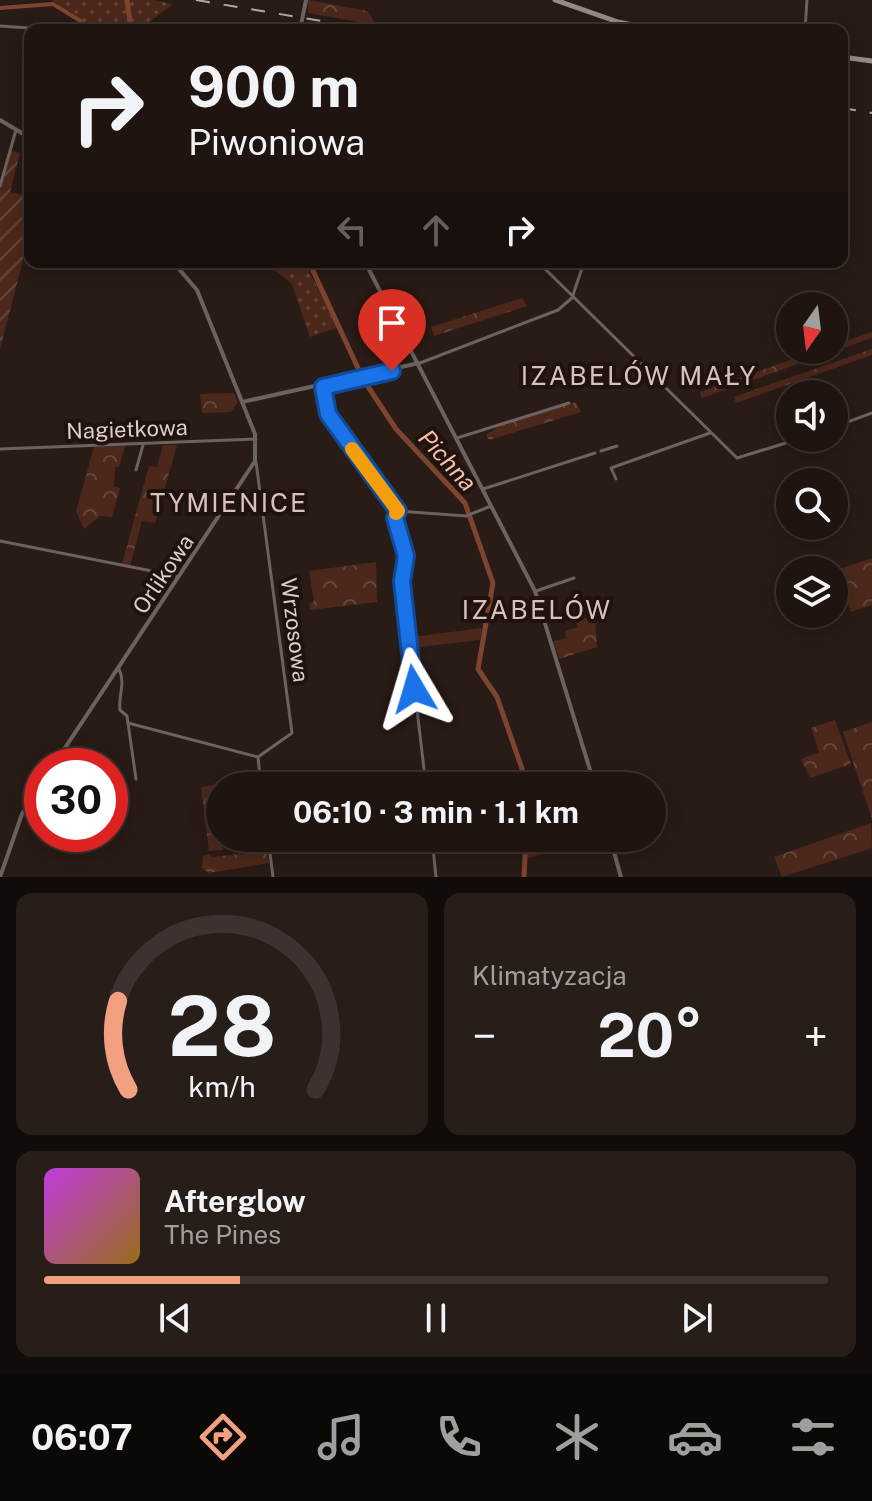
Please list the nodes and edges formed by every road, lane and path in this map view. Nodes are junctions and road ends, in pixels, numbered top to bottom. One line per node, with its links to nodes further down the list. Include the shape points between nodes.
1 (304, 0): 5 (street)
2 (555, 0): 4 (main road)
3 (807, 0): 7 (street)
4 (618, 22): 6 (main road)
5 (301, 24)
6 (628, 24)
7 (805, 24)
8 (0, 26): 9 (street)
9 (24, 28)
10 (848, 58): 11 (main road)
11 (872, 61)
12 (0, 120): 13 (street)
13 (16, 130): 14 (street); 15 (street)
14 (24, 135)
15 (0, 186)
16 (178, 268): 23 (street, via 197,290)
17 (368, 268): 21 (street)
18 (544, 268): 20 (street)
19 (582, 268): 20 (street)
20 (573, 296): 21 (street, via 558,310); 27 (street)
21 (419, 363): 22 (street); 28 (street)
22 (323, 385): 23 (street); 41 (street, via 328,414)
23 (242, 402): 29 (street)
24 (569, 403): 28 (street)
25 (872, 413): 26 (street)
26 (848, 422)
27 (710, 433): 32 (street, via 740,459); 38 (street, via 611,468)
28 (457, 438): 39 (street)
29 (256, 439): 30 (street, Nagietkowa); 36 (street)
30 (143, 445): 33 (street, Nagietkowa); 37 (street)
31 (617, 446): 34 (street)
32 (776, 447)
33 (0, 449)
34 (601, 451)
35 (595, 453): 39 (street)
36 (255, 461): 43 (street, Orlikowa); 49 (street, Wrzosowa, via 292,729 289,738)
37 (136, 470)
38 (616, 479)
39 (483, 489): 40 (street)
40 (492, 506): 41 (street, via 468,515); 45 (street)
41 (398, 511): 51 (street)
42 (0, 541): 43 (street)
43 (180, 577): 46 (street, Orlikowa)
44 (574, 578): 45 (street)
45 (535, 591): 52 (street)
46 (119, 669): 47 (street, via 120,710); 48 (street, Orlikowa)
47 (128, 723): 49 (street); 53 (street)
48 (65, 748)
49 (258, 757): 50 (street)
50 (260, 772)
51 (424, 772)
52 (591, 772)
53 (136, 779)
54 (24, 816): 58 (street)
55 (270, 852): 59 (street)
56 (433, 852): 60 (street)
57 (614, 852): 61 (street)
58 (0, 877)
59 (273, 877)
60 (436, 877)
61 (621, 877)

